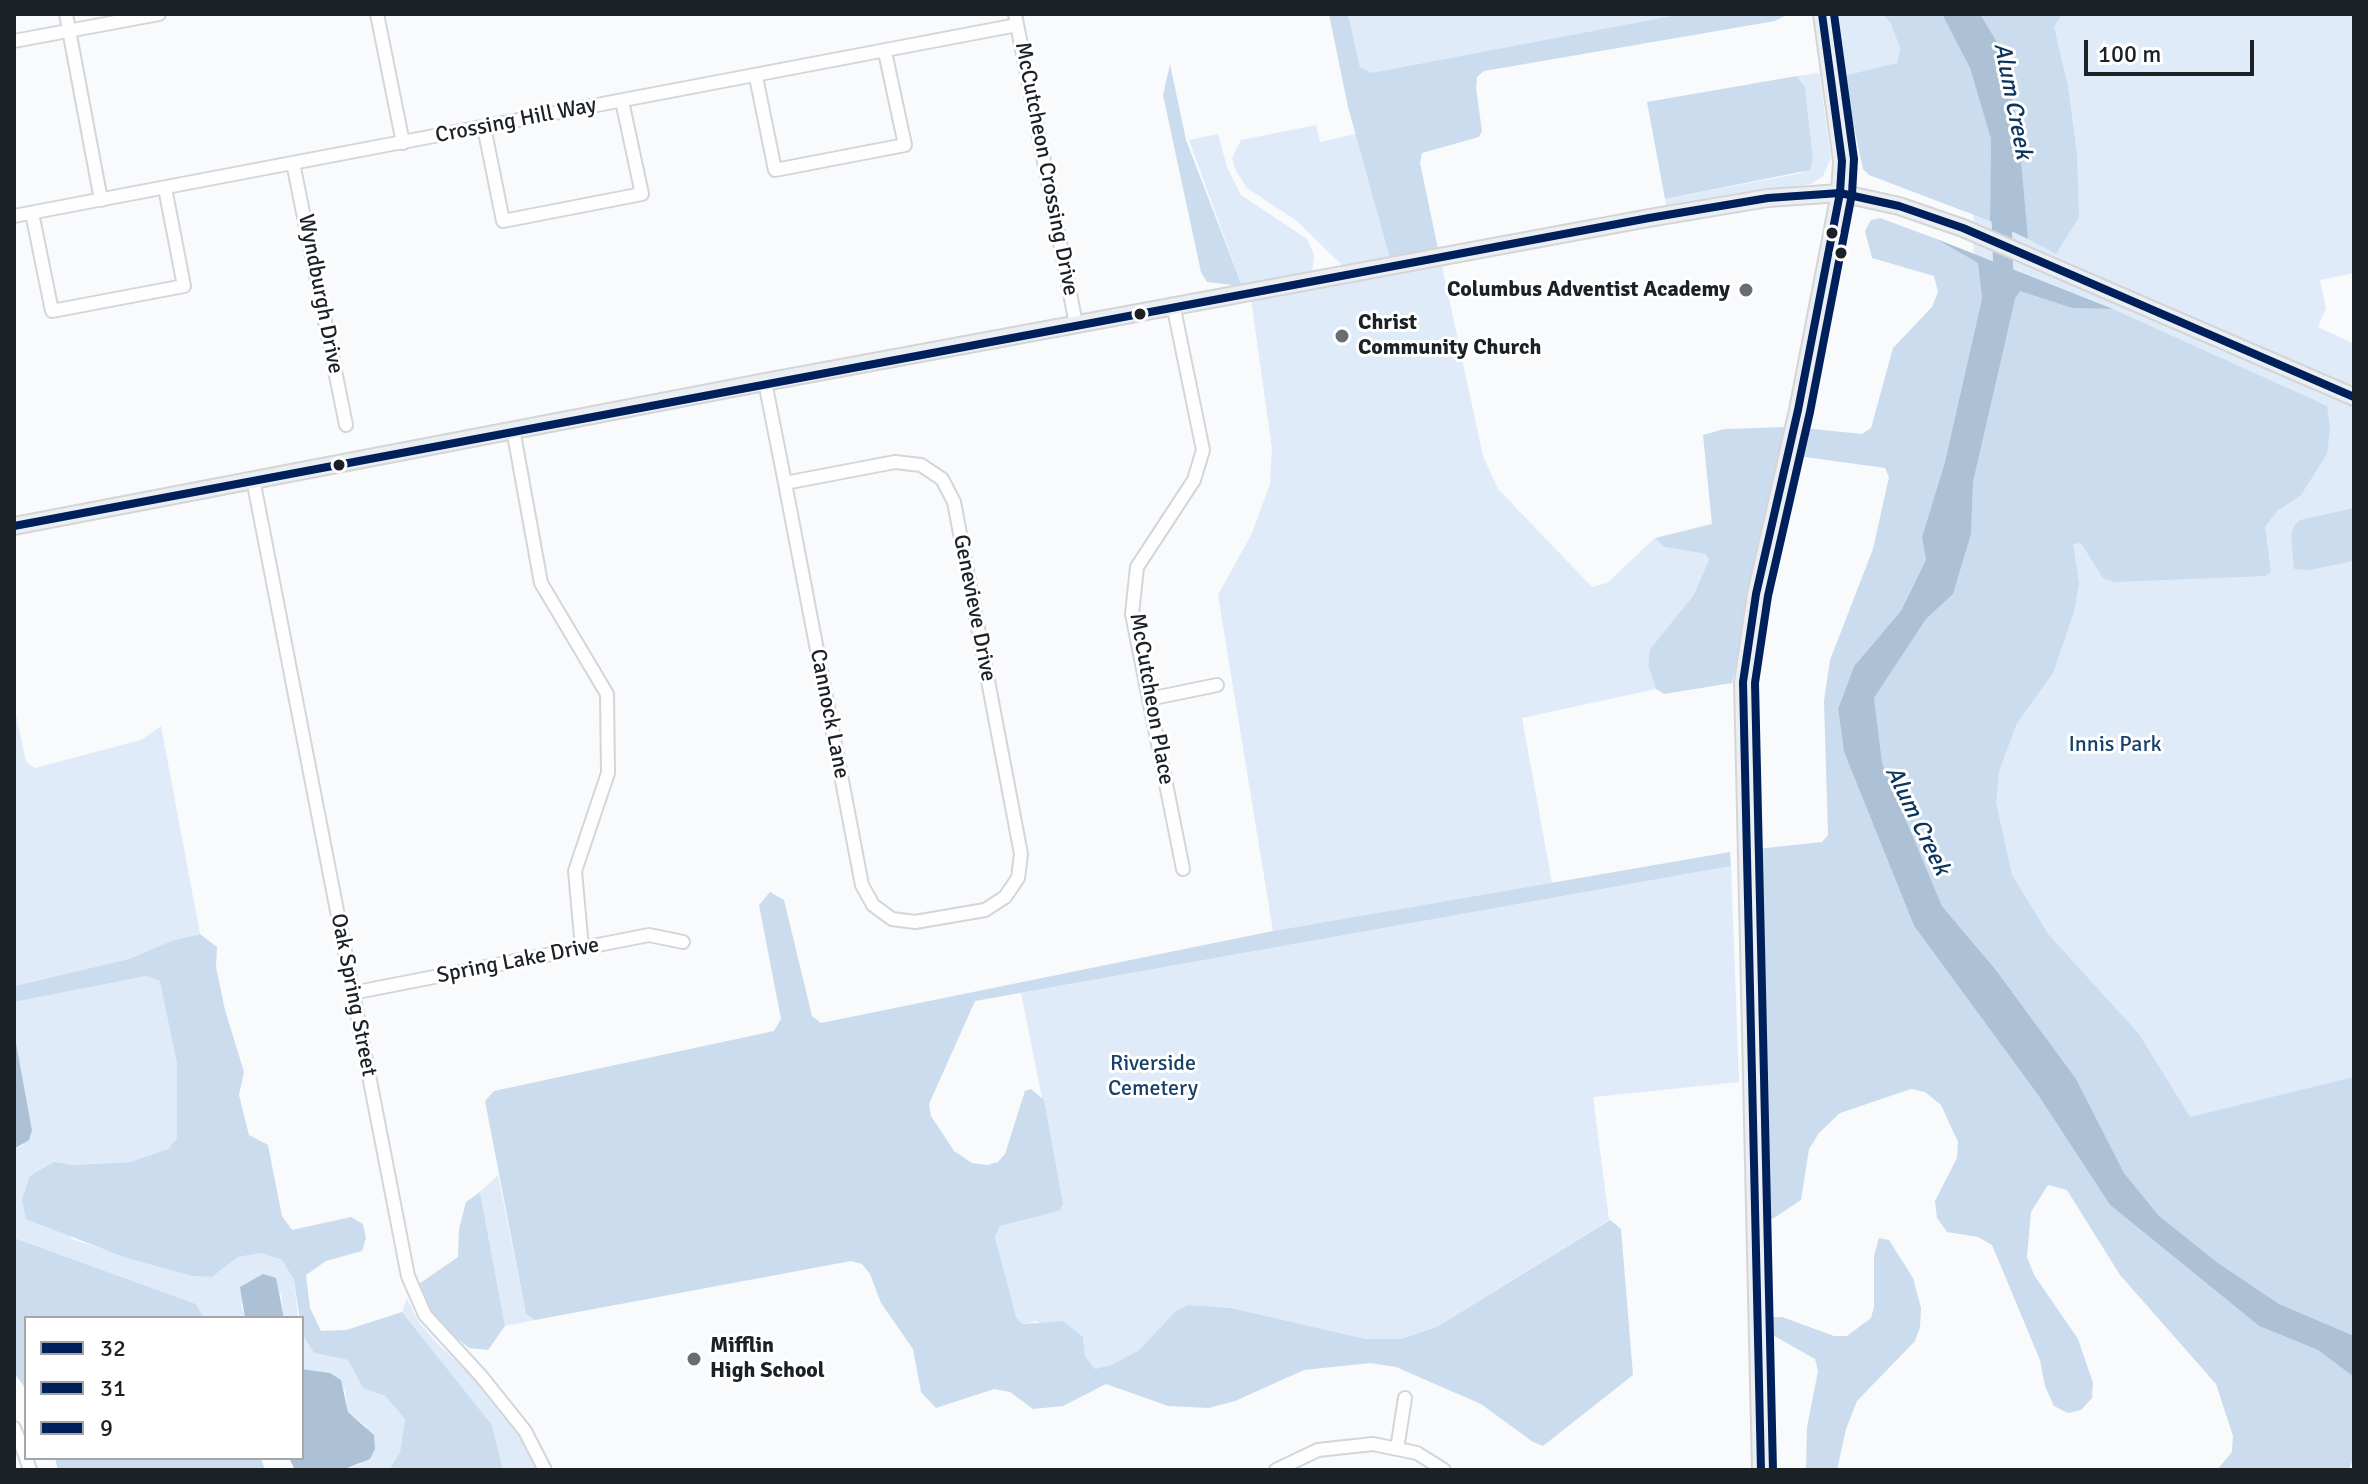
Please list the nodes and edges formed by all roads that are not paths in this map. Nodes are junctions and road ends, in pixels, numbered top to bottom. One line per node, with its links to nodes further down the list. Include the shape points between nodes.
1 (66, 14): 6 (street)
2 (159, 14): 6 (street)
3 (377, 14): 12 (street)
4 (1822, 14): 15 (main road, via 1842,161)
5 (1016, 20): 8 (street, Crossing Hill Way); 20 (street, McCutcheon Crossing Drive)
6 (68, 31): 7 (street); 16 (street)
7 (14, 41)
8 (885, 52): 9 (street, Crossing Hill Way); 9 (street, via 905,145 775,170)
9 (756, 77): 10 (street, Crossing Hill Way)
10 (622, 101): 11 (street, Crossing Hill Way); 11 (street, via 642,194 503,221)
11 (484, 127): 12 (street, Crossing Hill Way)
12 (403, 143): 13 (street, Crossing Hill Way)
13 (293, 163): 14 (street, Crossing Hill Way); 23 (street, Wyndburgh Drive)
14 (165, 188): 16 (street, Crossing Hill Way); 17 (street, via 184,286 52,311)
15 (1840, 193): 19 (main road, via 1768,198 1670,215); 22 (main road, via 1919,212); 42 (main road, via 1756,594 1743,682)
16 (101, 200): 17 (street, Crossing Hill Way)
17 (32, 213): 18 (street, Crossing Hill Way)
18 (14, 216)
19 (1174, 309): 20 (main road); 29 (street, McCutcheon Place, via 1203,450 1194,480 1137,567 1132,614)
20 (1076, 324): 21 (main road)
21 (765, 382): 24 (main road); 26 (street, Cannock Lane)
22 (2354, 397)
23 (346, 425)
24 (513, 429): 25 (main road); 33 (street, via 541,583 607,694 608,773 575,871)
25 (253, 479): 27 (main road); 34 (street, Oak Spring Street)
26 (785, 483): 31 (street, Cannock Lane, via 862,885 873,905 892,919 915,922 985,910); 31 (street, Genevieve Drive, via 895,462 921,465 942,479 954,502 1021,854 1018,878)
27 (14, 526)
28 (1217, 685): 29 (street)
29 (1149, 699): 30 (street, McCutcheon Place)
30 (1183, 869)
31 (1005, 897)
32 (683, 942): 33 (street, Spring Lake Drive, via 649,935)
33 (582, 948): 34 (street, Spring Lake Drive)
34 (352, 993): 39 (street, Oak Spring Street, via 408,1276 425,1315 516,1420)
35 (1405, 1398): 37 (street)
36 (14, 1428): 38 (street)
37 (1397, 1449): 40 (street, via 1373,1444 1318,1450); 41 (street, via 1417,1453)
38 (24, 1453)
39 (545, 1470)
40 (1276, 1470)
41 (1444, 1470)
42 (1761, 1470)

